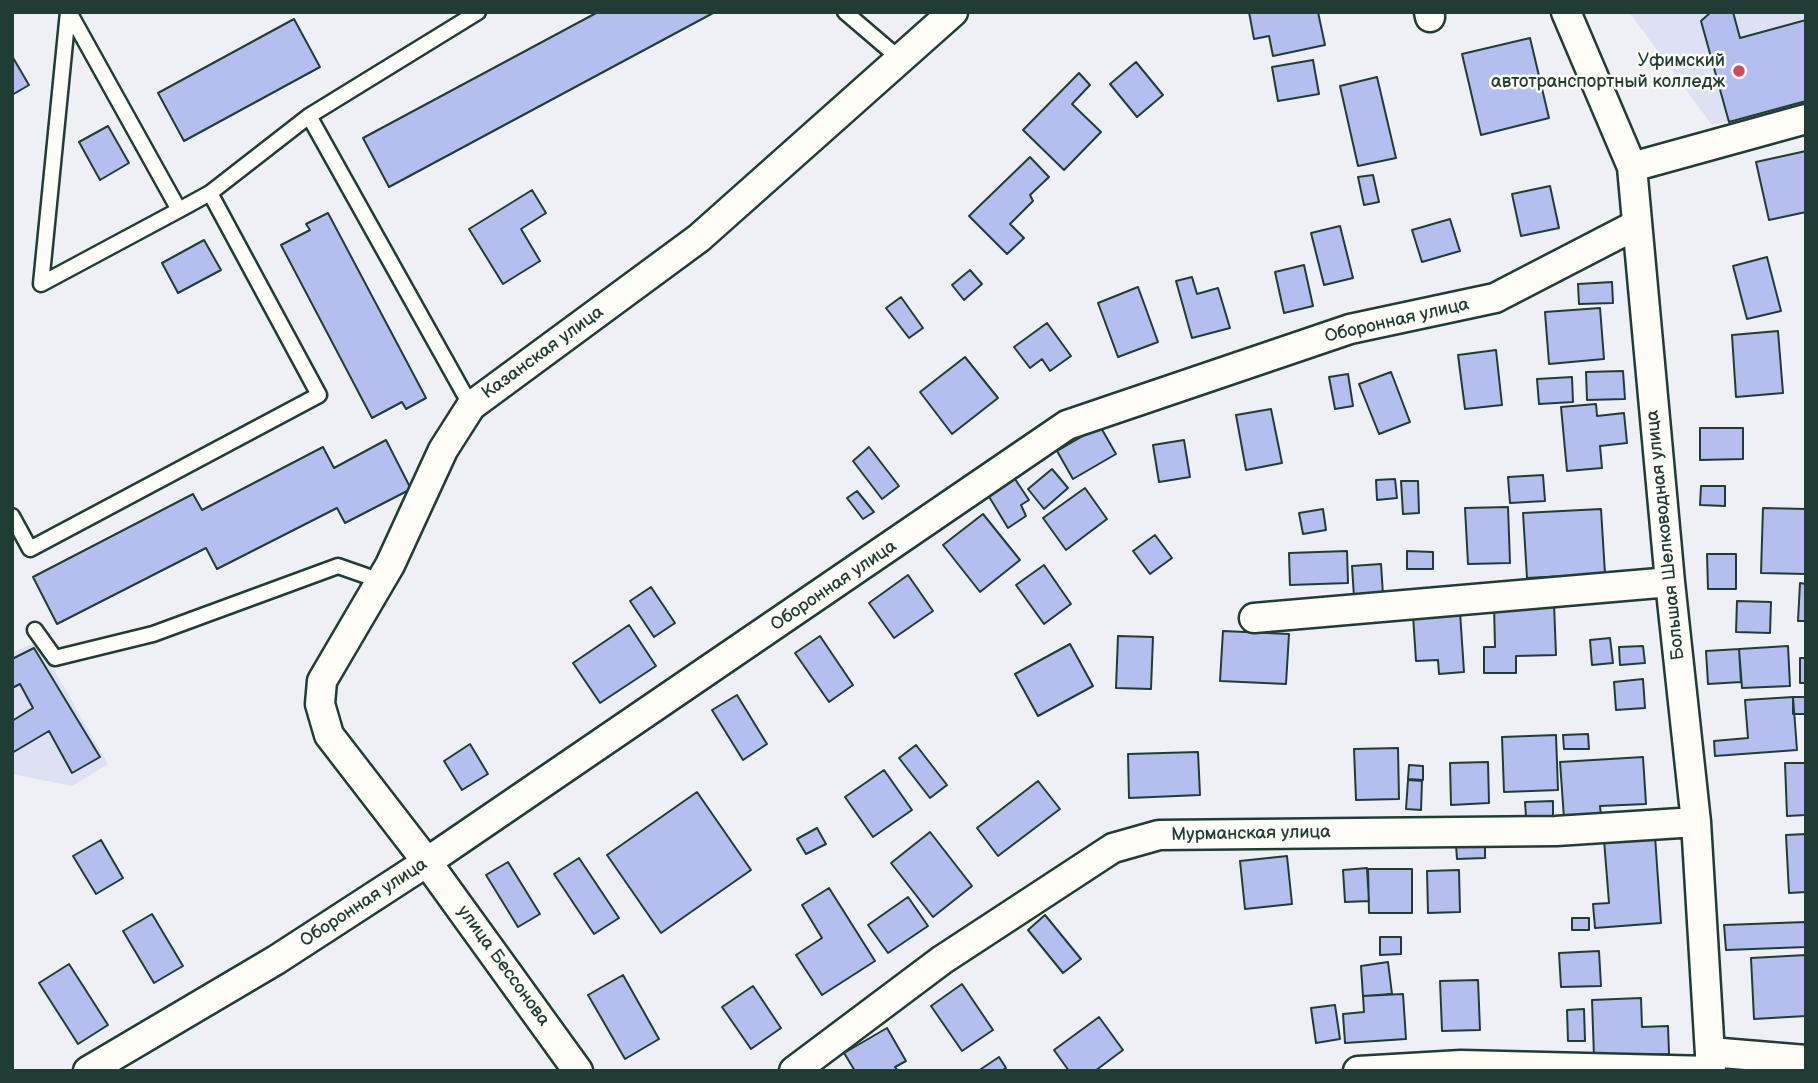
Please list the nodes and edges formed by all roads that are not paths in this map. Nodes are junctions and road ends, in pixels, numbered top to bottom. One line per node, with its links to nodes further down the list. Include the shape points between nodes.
1 (69, 12): 11 (lane); 11 (lane, via 41,284)
2 (478, 12): 7 (lane)
3 (845, 12): 6 (lane)
4 (953, 12): 6 (street, Казанская улица)
5 (1566, 12): 9 (street, Большая Шелководная улица)
6 (900, 59): 13 (street, Казанская улица, via 699,238)
7 (309, 116): 10 (lane); 13 (lane)
8 (1806, 119): 9 (street)
9 (1632, 167): 12 (street, Большая Шелководная улица)
10 (210, 193): 11 (lane); 14 (lane, via 319,395 30,549)
11 (178, 210)
12 (1636, 225): 16 (street, Большая Шелководная улица); 20 (street, Оборонная улица, via 1495,298 1350,329 1067,425)
13 (471, 406): 15 (street, Казанская улица, via 443,450)
14 (12, 516)
15 (381, 581): 18 (lane, via 338,566 153,634 55,658); 20 (street, Казанская улица, via 323,681 320,704 329,735)
16 (1670, 582): 17 (street); 19 (street, Большая Шелководная улица)
17 (1254, 618)
18 (36, 631)
19 (1696, 822): 22 (street, Большая Шелководная улица); 25 (street, Мурманская улица, via 1556,831 1159,835 1113,848 942,960)
20 (428, 862): 23 (street, Оборонная улица, via 276,960); 24 (street, улица Бессонова)
21 (1806, 1060): 22 (street)
22 (1711, 1065): 26 (street, via 1461,1065)
23 (88, 1071)
24 (578, 1071)
25 (794, 1071)
26 (1357, 1071)

